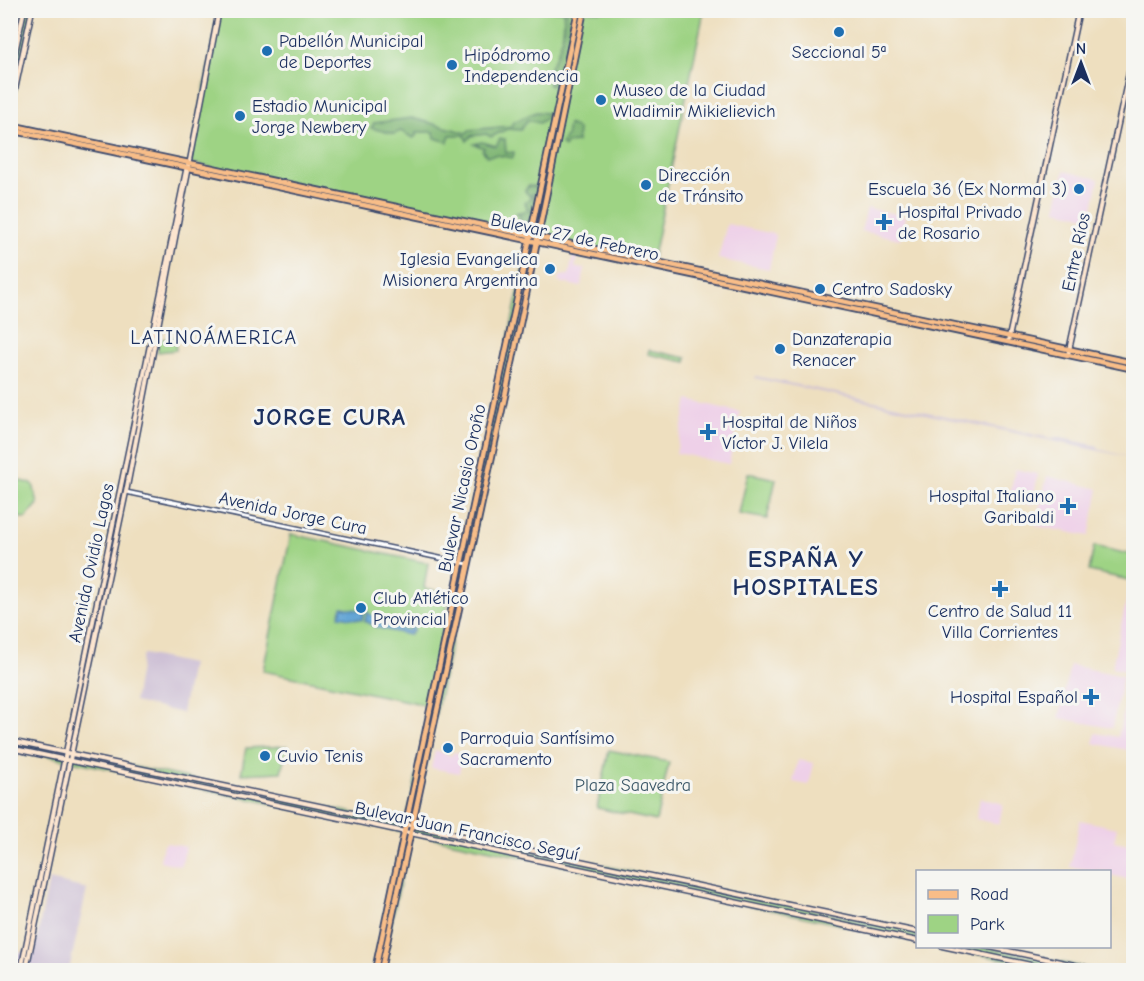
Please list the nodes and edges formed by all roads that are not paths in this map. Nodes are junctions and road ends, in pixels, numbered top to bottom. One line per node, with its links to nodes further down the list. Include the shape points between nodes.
1 (24, 10): 8 (main road)
2 (32, 10): 9 (main road)
3 (219, 10): 12 (main road)
4 (578, 10): 14 (main road, Bulevar Nicasio Oroño)
5 (584, 10): 15 (main road, Bulevar Nicasio Oroño)
6 (1079, 10): 18 (main road)
7 (1134, 50): 19 (main road, Entre Ríos)
8 (10, 76)
9 (10, 113)
10 (10, 125): 12 (main road, Bulevar 27 de Febrero)
11 (10, 130): 13 (main road, Bulevar 27 de Febrero)
12 (190, 163): 13 (main road); 14 (main road, Bulevar 27 de Febrero)
13 (187, 169): 16 (main road, Bulevar 27 de Febrero); 22 (main road, Avenida Ovidio Lagos); 23 (main road, Avenida Ovidio Lagos)
14 (530, 235): 15 (main road, Bulevar 27 de Febrero); 16 (main road, Bulevar Nicasio Oroño)
15 (537, 236): 17 (main road, Bulevar Nicasio Oroño); 18 (main road, Bulevar 27 de Febrero)
16 (529, 242): 17 (main road, Bulevar 27 de Febrero); 24 (main road, Bulevar Nicasio Oroño)
17 (536, 243): 18 (main road, Bulevar 27 de Febrero); 25 (main road, Bulevar Nicasio Oroño)
18 (1008, 339): 19 (main road, Bulevar 27 de Febrero)
19 (1069, 352): 20 (main road, Bulevar 27 de Febrero); 21 (main road, Bulevar 27 de Febrero)
20 (1134, 363)
21 (1134, 369)
22 (120, 490): 23 (main road, Avenida Jorge Cura); 28 (main road, Avenida Ovidio Lagos)
23 (126, 492): 24 (street, Avenida Jorge Cura); 28 (main road, Avenida Ovidio Lagos)
24 (460, 563): 25 (street, Avenida Jorge Cura); 30 (main road, Bulevar Nicasio Oroño)
25 (468, 564): 31 (main road, Bulevar Nicasio Oroño)
26 (10, 741): 28 (main road, Bulevar Juan Francisco Seguí)
27 (10, 748): 29 (main road, Bulevar Juan Francisco Seguí)
28 (68, 753): 29 (main road, Avenida Ovidio Lagos); 30 (main road, Bulevar Juan Francisco Seguí)
29 (67, 760): 32 (main road, Bulevar Juan Francisco Seguí); 38 (main road, Avenida Ovidio Lagos); 39 (main road, Avenida Ovidio Lagos)
30 (406, 824): 31 (main road, Bulevar Juan Francisco Seguí); 32 (main road, Bulevar Nicasio Oroño)
31 (412, 825): 33 (main road, Bulevar Nicasio Oroño); 34 (main road, Bulevar Juan Francisco Seguí)
32 (404, 831): 33 (main road, Bulevar Juan Francisco Seguí); 40 (main road, Bulevar Nicasio Oroño)
33 (411, 833): 35 (main road, Bulevar Juan Francisco Seguí); 41 (main road, Bulevar Nicasio Oroño)
34 (916, 932)
35 (916, 941)
36 (951, 948): 42 (main road)
37 (994, 948): 43 (main road)
38 (21, 970)
39 (26, 970)
40 (375, 970)
41 (381, 970)
42 (1054, 970)
43 (1098, 970)

